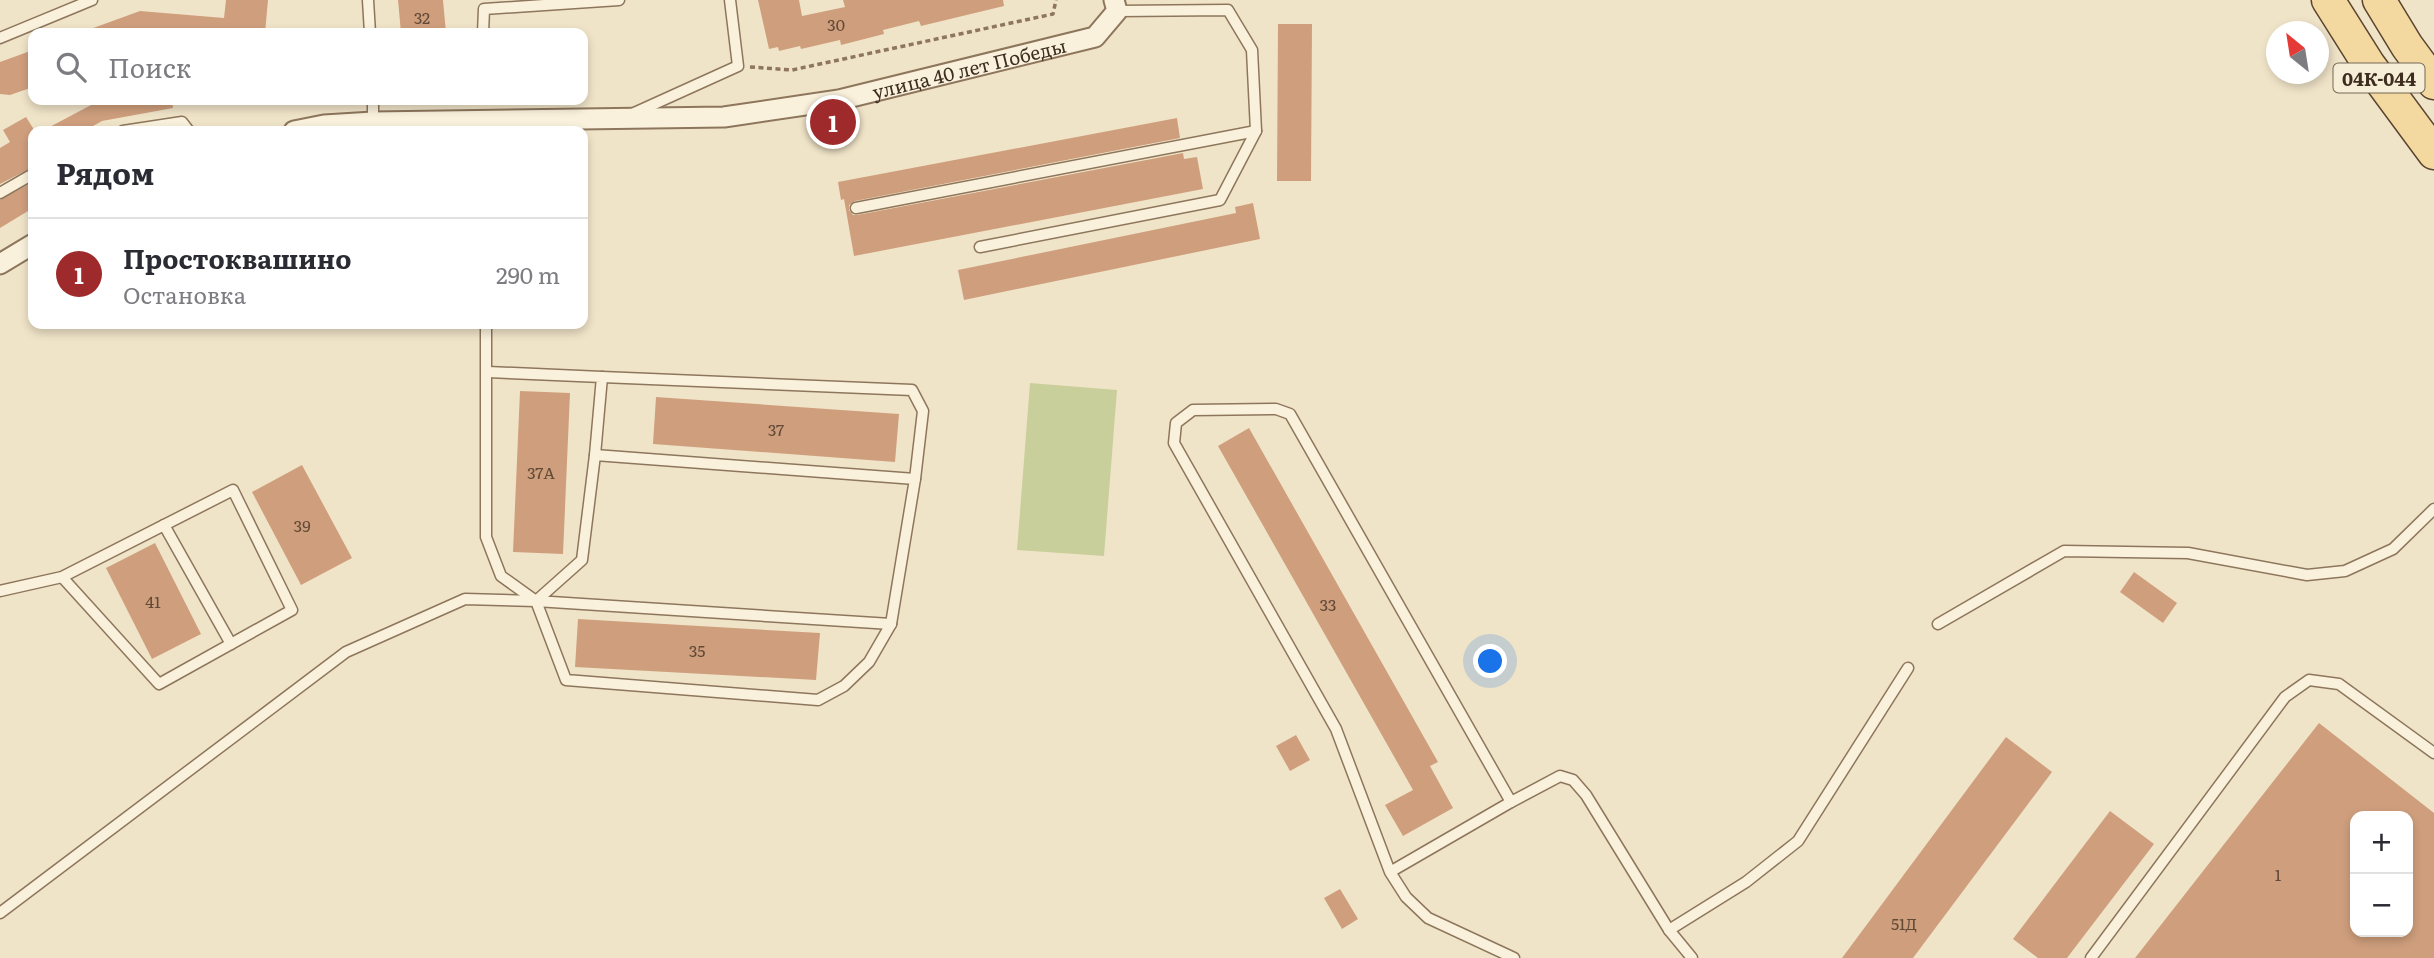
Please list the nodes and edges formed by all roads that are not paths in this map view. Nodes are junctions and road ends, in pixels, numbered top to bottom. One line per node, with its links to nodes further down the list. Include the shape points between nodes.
1 (92, 0): 10 (lane)
2 (368, 0): 8 (lane)
3 (619, 0): 9 (lane, via 484,9)
4 (730, 0): 13 (lane, via 738,66)
5 (2328, 0): 20 (main road, 04К-044)
6 (2379, 0): 11 (main road, 04К-044)
7 (1116, 6): 13 (street, улица 40 лет Победы, via 1095,37 839,100 724,117); 19 (lane, via 1228,10 1252,50)
8 (370, 28)
9 (483, 28)
10 (0, 38)
11 (2434, 83)
12 (373, 105): 14 (lane)
13 (618, 120): 15 (street, улица 40 лет Победы)
14 (373, 122): 15 (street, улица 40 лет Победы); 18 (street, улица 40 лет Победы)
15 (482, 125)
16 (156, 126): 17 (lane, via 182,122)
17 (185, 126)
18 (319, 126)
19 (1256, 131): 23 (lane); 25 (lane, via 1220,200)
20 (2434, 153)
21 (28, 177): 22 (lane)
22 (0, 193)
23 (856, 208)
24 (28, 247): 26 (street)
25 (980, 247)
26 (0, 264)
27 (486, 329): 28 (lane)
28 (488, 372): 29 (lane); 36 (lane, via 486,537 501,576)
29 (602, 377): 30 (lane); 31 (lane, via 912,390 923,411)
30 (595, 455): 31 (lane); 36 (lane, via 582,560)
31 (915, 479): 37 (lane)
32 (2434, 509): 38 (lane, via 2393,549 2345,570 2307,575 2188,553 2064,551)
33 (164, 525): 34 (lane); 39 (lane); 39 (lane, via 233,490 292,610)
34 (62, 577): 35 (lane); 39 (lane, via 159,684)
35 (0, 591)
36 (536, 601): 37 (lane); 37 (lane, via 566,680 818,700 844,686 869,662); 44 (lane, via 466,599 345,652)
37 (891, 624)
38 (1938, 624)
39 (231, 644)
40 (1908, 668): 45 (lane, via 1798,841 1746,883)
41 (2434, 753): 48 (lane, via 2339,684 2309,680 2285,698)
42 (1511, 802): 43 (lane); 43 (lane, via 1290,414 1276,408 1193,410 1176,423 1174,443 1336,729); 45 (lane, via 1560,776 1573,780)
43 (1390, 872): 46 (lane, via 1406,897 1428,918)
44 (0, 913)
45 (1669, 930): 47 (lane)
46 (1514, 958)
47 (1692, 958)
48 (2091, 958)

